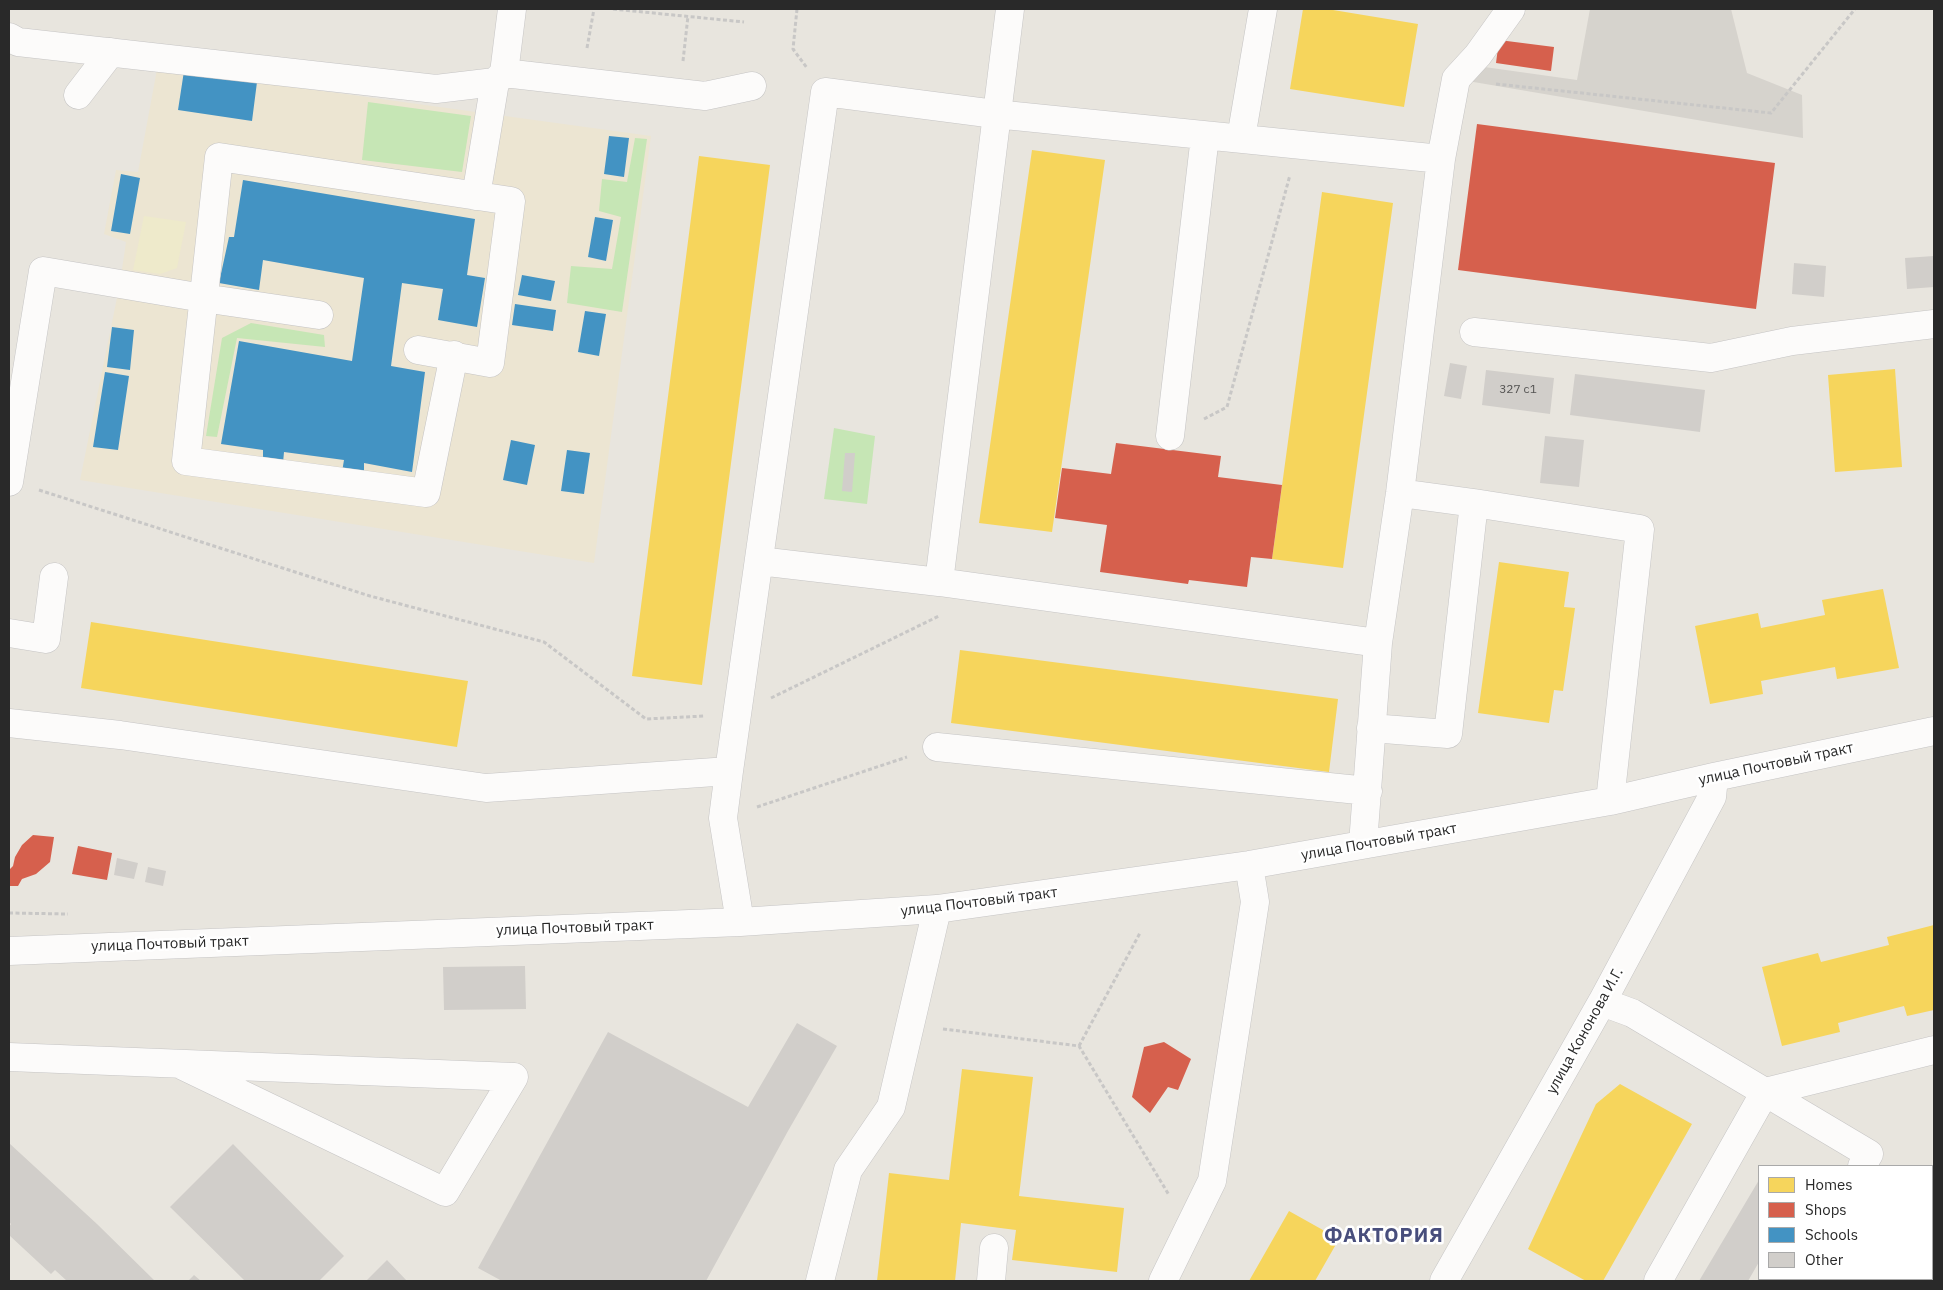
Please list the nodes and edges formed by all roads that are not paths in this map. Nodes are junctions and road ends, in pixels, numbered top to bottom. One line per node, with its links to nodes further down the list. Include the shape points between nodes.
1 (512, 9): 7 (street)
2 (1010, 9): 10 (street)
3 (1263, 9): 12 (street)
4 (1511, 9): 13 (street, via 1478,55 1456,78)
5 (9, 37): 6 (street, via 18,42)
6 (111, 52): 7 (street, via 436,89); 9 (street)
7 (499, 78): 8 (street, via 705,96); 14 (street)
8 (752, 86)
9 (78, 95)
10 (996, 114): 11 (street); 25 (street, via 825,92); 27 (street)
11 (1205, 136): 12 (street); 21 (street)
12 (1241, 138): 13 (street)
13 (1441, 159): 23 (street)
14 (476, 196): 15 (street, via 219,157); 20 (street, via 511,201 490,363)
15 (203, 298): 16 (street); 20 (street, via 186,461 426,493); 22 (street, via 43,271)
16 (319, 315)
17 (1934, 324): 18 (street, via 1792,341 1711,358)
18 (1474, 332)
19 (418, 350): 20 (street)
20 (454, 356)
21 (1170, 436)
22 (9, 481)
23 (1400, 494): 24 (street); 29 (street)
24 (1474, 503): 31 (street, via 1448,734); 37 (street, via 1640,529)
25 (759, 560): 27 (street); 34 (street)
26 (54, 577): 28 (street, via 46,639)
27 (939, 582): 29 (street)
28 (9, 633)
29 (1378, 643): 31 (street)
30 (9, 723): 34 (street, via 120,735 486,788)
31 (1371, 728): 36 (street)
32 (1934, 731): 35 (street, улица Почтовый тракт)
33 (938, 747): 36 (street)
34 (729, 771): 41 (street, via 723,818)
35 (1714, 777): 37 (street, улица Почтовый тракт); 43 (street, улица Кононова И.Г., via 1712,797)
36 (1368, 791): 38 (street)
37 (1610, 801): 38 (street, улица Почтовый тракт)
38 (1363, 844): 39 (street, улица Почтовый тракт)
39 (1249, 865): 40 (street, улица Почтовый тракт); 52 (street, via 1255,902 1212,1181)
40 (937, 909): 41 (street, улица Почтовый тракт); 50 (street, via 891,1107 848,1170)
41 (740, 922): 42 (street, улица Почтовый тракт)
42 (9, 951)
43 (1602, 1002): 47 (street, via 1632,1013); 53 (street, улица Кононова И.Г.)
44 (1934, 1050): 47 (street)
45 (9, 1057): 46 (street)
46 (179, 1064): 46 (street, via 474,1076 514,1077 445,1192)
47 (1765, 1092): 48 (street, via 1869,1154); 54 (street)
48 (1863, 1165)
49 (994, 1248): 51 (street)
50 (820, 1281)
51 (991, 1281)
52 (1163, 1281)
53 (1444, 1281)
54 (1658, 1281)

